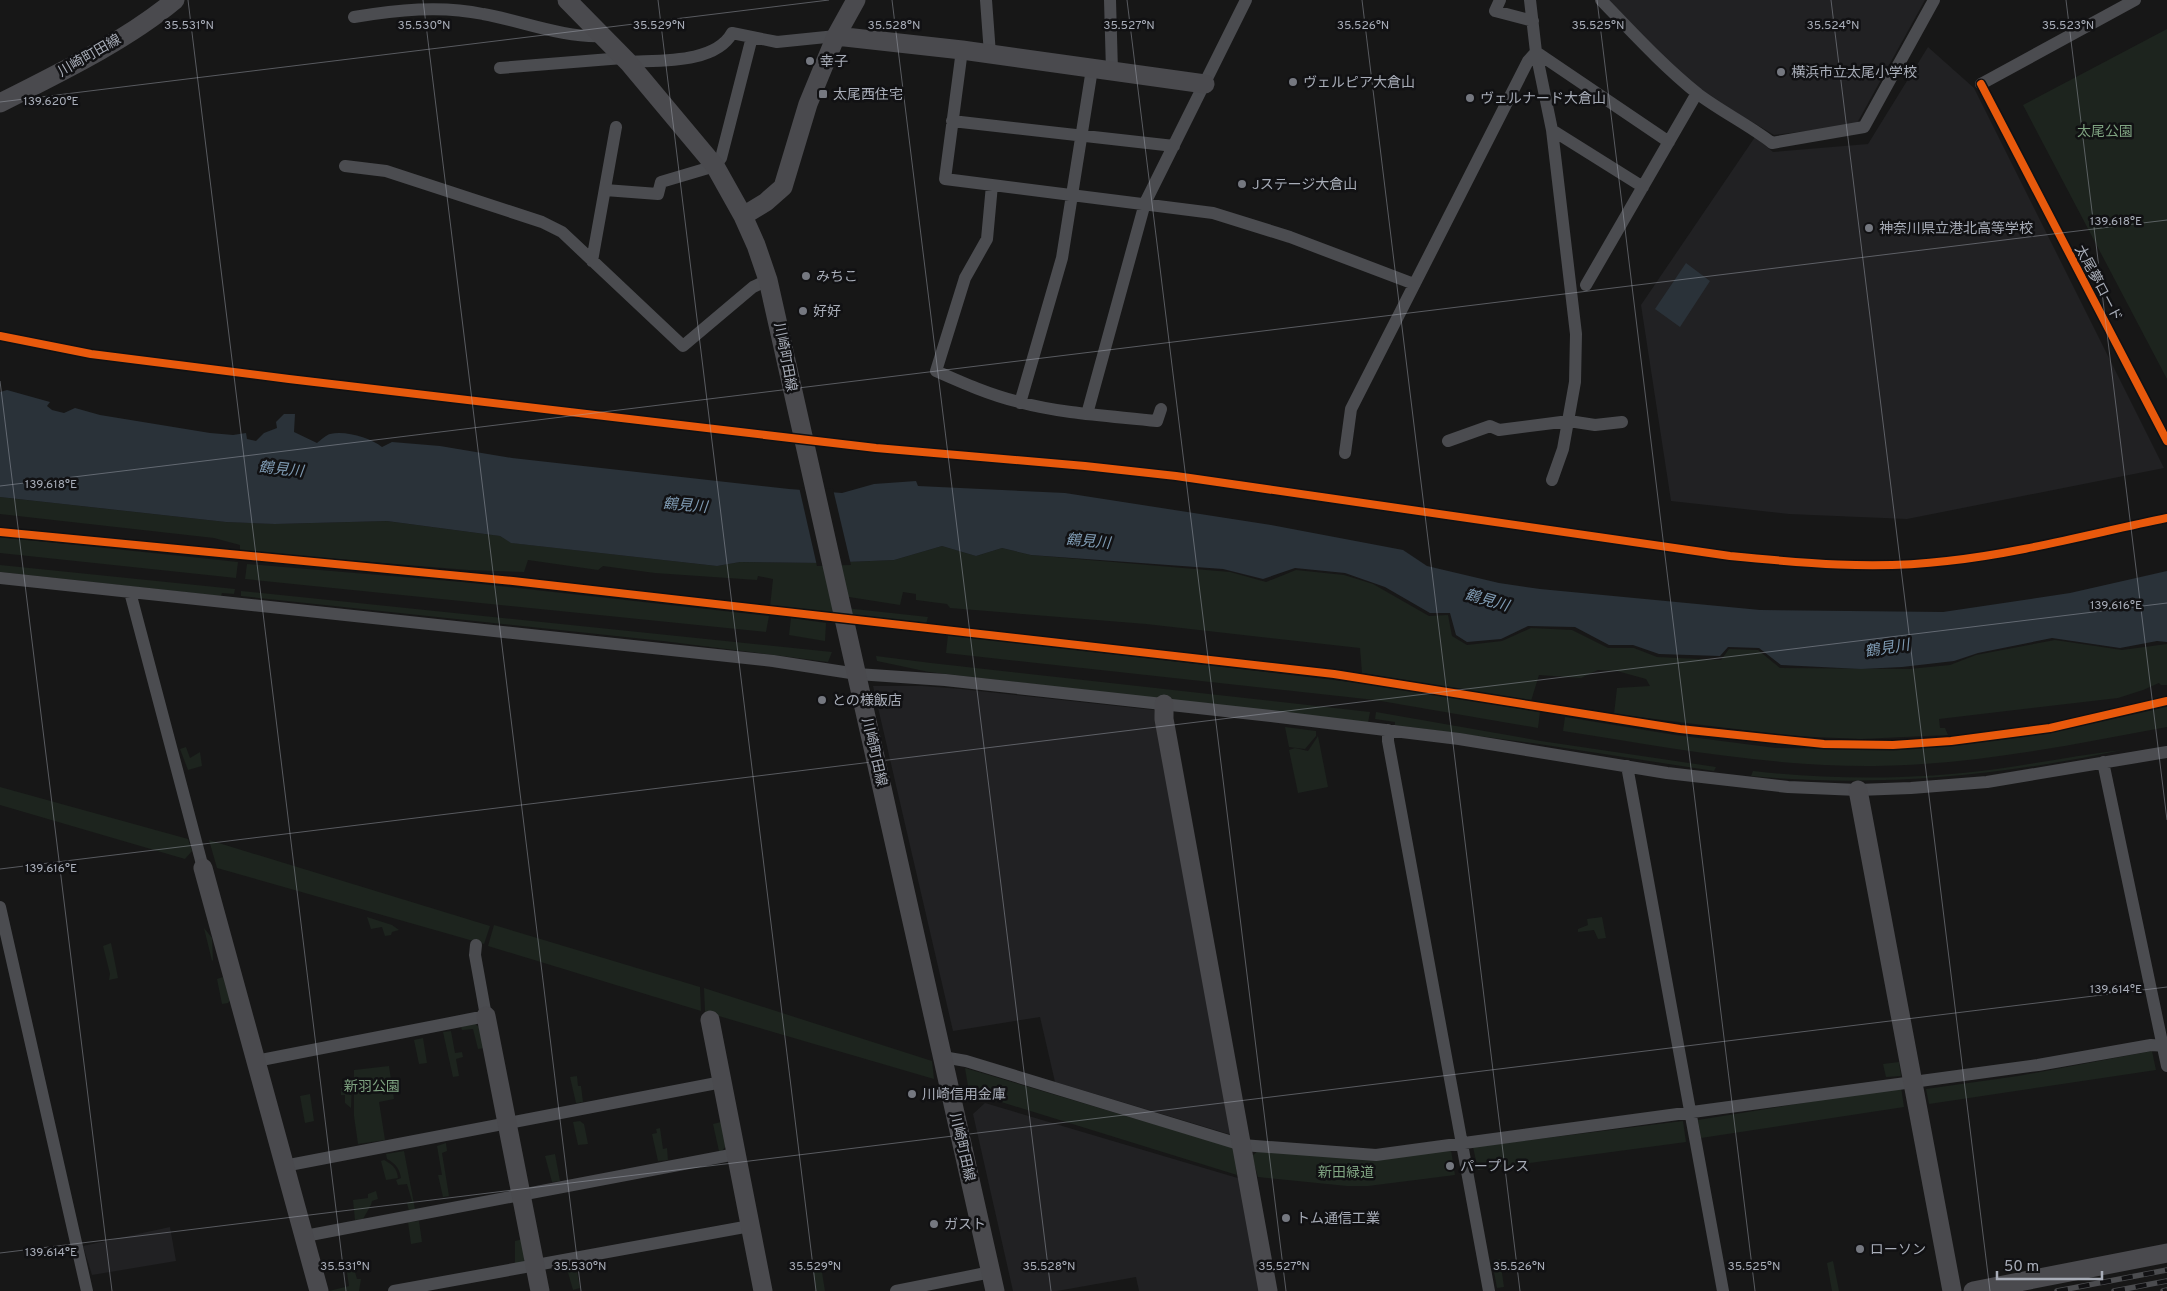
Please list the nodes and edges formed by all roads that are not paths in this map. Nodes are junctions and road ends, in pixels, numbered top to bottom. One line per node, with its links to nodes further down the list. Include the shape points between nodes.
1 (174, 0): 27 (street, 川崎町田線, via 161,12 114,41)
2 (856, 0): 15 (street)
3 (986, 0): 19 (street)
4 (1110, 0): 23 (street)
5 (1246, 0): 24 (street)
6 (1500, 0): 13 (street, via 1495,11)
7 (1530, 0): 13 (street)
8 (1601, 0): 26 (street, via 1653,54)
9 (1934, 0): 26 (street, via 1864,127 1772,143)
10 (2135, 0): 25 (street)
11 (569, 1): 14 (street, 川崎町田線)
12 (354, 17): 14 (street, via 394,11 482,13 581,37)
13 (1533, 21): 18 (street)
14 (603, 36): 20 (street, 川崎町田線)
15 (836, 36): 16 (street, via 776,42); 17 (street); 41 (street, via 808,104 783,187)
16 (752, 37): 20 (street, via 732,33 727,42 704,56); 35 (street, via 721,158)
17 (962, 50): 19 (street); 28 (street)
18 (1536, 52): 30 (street); 32 (street); 44 (street, via 1528,61)
19 (990, 54): 22 (street)
20 (625, 60): 21 (street); 35 (street, 川崎町田線)
21 (500, 68)
22 (1092, 69): 23 (street); 31 (street)
23 (1112, 71): 24 (street)
24 (1205, 84): 33 (street)
25 (1981, 84)
26 (1697, 93): 32 (street)
27 (0, 103)
28 (952, 121): 31 (street); 36 (street, via 945,179)
29 (616, 127): 38 (street)
30 (1552, 130): 37 (street); 49 (street, via 1576,334 1575,382)
31 (1081, 136): 33 (street); 39 (street)
32 (1669, 142): 37 (street)
33 (1174, 146): 40 (street)
34 (345, 166): 42 (street, via 386,172 542,222 562,232)
35 (715, 166): 38 (street, via 661,182 658,194); 41 (street, 川崎町田線)
36 (992, 185): 39 (street); 46 (street, via 987,239 965,278 936,371)
37 (1643, 187): 45 (street)
38 (605, 190): 42 (street)
39 (1072, 194): 40 (street); 46 (street, via 1062,258)
40 (1146, 203): 44 (street, via 1213,213 1290,237); 48 (street)
41 (743, 216): 43 (street, 川崎町田線)
42 (592, 261): 43 (street, via 683,346 753,287)
43 (768, 280): 56 (street, 川崎町田線)
44 (1414, 284): 52 (street, via 1351,409)
45 (1586, 285)
46 (1020, 403): 48 (street)
47 (1161, 409): 48 (street, via 1157,422)
48 (1087, 414)
49 (1568, 421): 50 (street, via 1595,425); 51 (street, via 1498,430 1490,426); 53 (street, via 1563,449)
50 (1622, 422)
51 (1448, 441)
52 (1345, 453)
53 (1552, 480)
54 (0, 578): 55 (street)
55 (130, 592): 56 (street, via 772,661); 63 (street)
56 (858, 674): 57 (street, via 945,680); 69 (street, 川崎町田線)
57 (1164, 704): 58 (street); 77 (street, via 1164,719)
58 (1388, 730): 61 (street); 76 (street)
59 (2167, 752): 60 (street)
60 (2104, 762): 62 (street, via 1987,782); 68 (street)
61 (1627, 766): 62 (street, via 1743,783); 74 (street)
62 (1858, 790): 73 (street)
63 (204, 868): 70 (street)
64 (0, 907): 86 (street)
65 (476, 945): 66 (street)
66 (486, 1016): 70 (street); 75 (street)
67 (710, 1020): 72 (street)
68 (2165, 1046): 71 (street); 73 (street, via 2151,1045 2038,1065)
69 (943, 1057): 77 (street, via 966,1061); 85 (street, 川崎町田線)
70 (256, 1062): 79 (street)
71 (2167, 1066)
72 (722, 1082): 75 (street); 78 (street)
73 (1911, 1082): 74 (street); 96 (street)
74 (1690, 1112): 76 (street); 95 (street)
75 (507, 1123): 79 (street); 80 (street)
76 (1462, 1143): 77 (street, via 1376,1155); 94 (street)
77 (1242, 1145): 93 (street)
78 (736, 1154): 80 (street); 81 (street)
79 (284, 1166): 82 (street)
80 (521, 1195): 82 (street); 84 (street)
81 (750, 1226): 84 (street); 90 (street)
82 (304, 1236): 87 (street)
83 (2167, 1253): 97 (street)
84 (535, 1265): 88 (street); 89 (street)
85 (991, 1272): 91 (street); 92 (street, 川崎町田線)
86 (87, 1291)
87 (319, 1291)
88 (394, 1291)
89 (540, 1291)
90 (763, 1291)
91 (896, 1291)
92 (995, 1291)
93 (1268, 1291)
94 (1489, 1291)
95 (1723, 1291)
96 (1952, 1291)
97 (1973, 1291)

